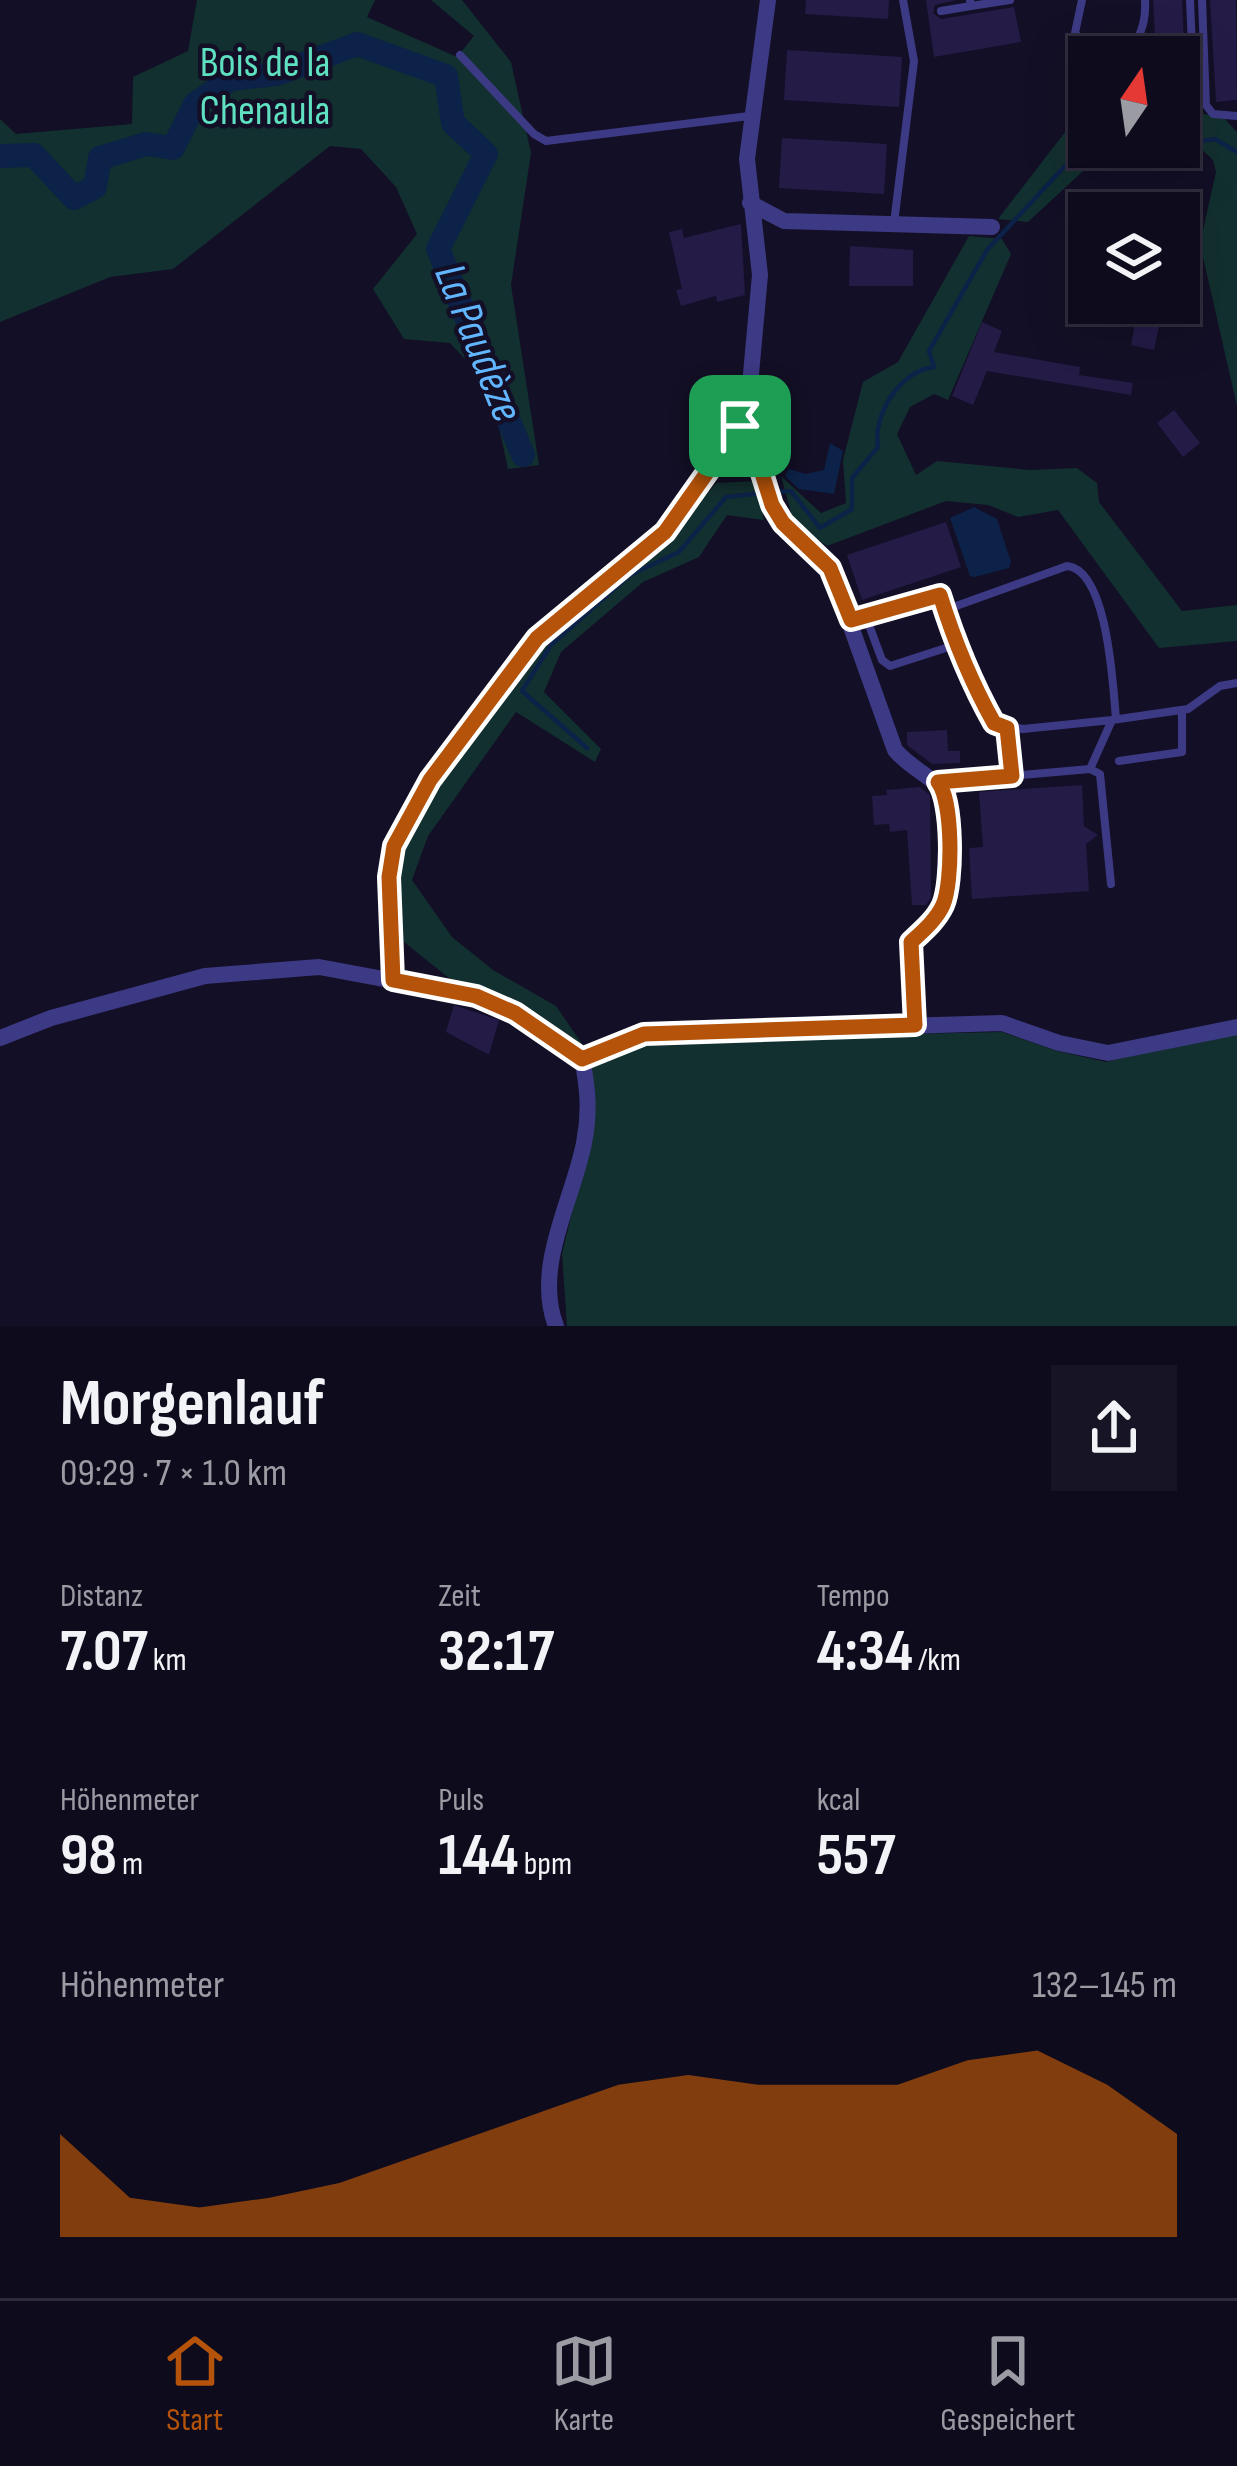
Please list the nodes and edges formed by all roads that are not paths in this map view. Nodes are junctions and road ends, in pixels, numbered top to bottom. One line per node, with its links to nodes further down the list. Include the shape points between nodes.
1 (768, 0): 12 (street)
2 (903, 0): 15 (lane, via 914,61)
3 (1010, 0): 8 (lane)
4 (1082, 0): 5 (lane, via 1076,33 1103,54 1120,55 1142,30)
5 (1145, 0)
6 (1190, 0): 10 (lane)
7 (1202, 0): 13 (lane, via 1206,105 1213,114)
8 (970, 3): 9 (lane)
9 (941, 11)
10 (1192, 36)
11 (460, 55): 12 (lane, via 546,141)
12 (751, 116): 14 (street)
13 (1237, 116)
14 (750, 203): 15 (street, via 784,221); 17 (street, via 760,275)
15 (894, 225): 16 (street)
16 (992, 227)
17 (740, 426): 19 (street, via 783,523 830,568); 30 (street, via 665,532 537,638 430,780 394,846)
18 (945, 610): 19 (lane, via 940,595); 20 (lane); 23 (lane, via 1077,567 1104,624)
19 (858, 618): 20 (lane, via 890,666); 28 (street, via 895,750)
20 (955, 645): 24 (lane, via 994,723)
21 (1237, 683): 22 (lane)
22 (1182, 710): 23 (lane); 25 (lane, via 1182,752)
23 (1114, 720): 24 (lane); 26 (lane)
24 (1007, 728): 27 (lane)
25 (1119, 761)
26 (1090, 769): 27 (lane); 29 (lane, via 1100,774 1106,806)
27 (1012, 776): 28 (lane)
28 (938, 782): 31 (street, via 948,795 948,872 944,903 911,942)
29 (1111, 884)
30 (393, 980): 33 (street, via 319,968 205,976); 34 (street, via 495,1004)
31 (915, 1025): 32 (street, via 1001,1023 1108,1053); 34 (street, via 644,1034)
32 (1237, 1027)
33 (0, 1038)
34 (582, 1059): 35 (street, via 589,1095 584,1143 550,1278)
35 (556, 1326)

